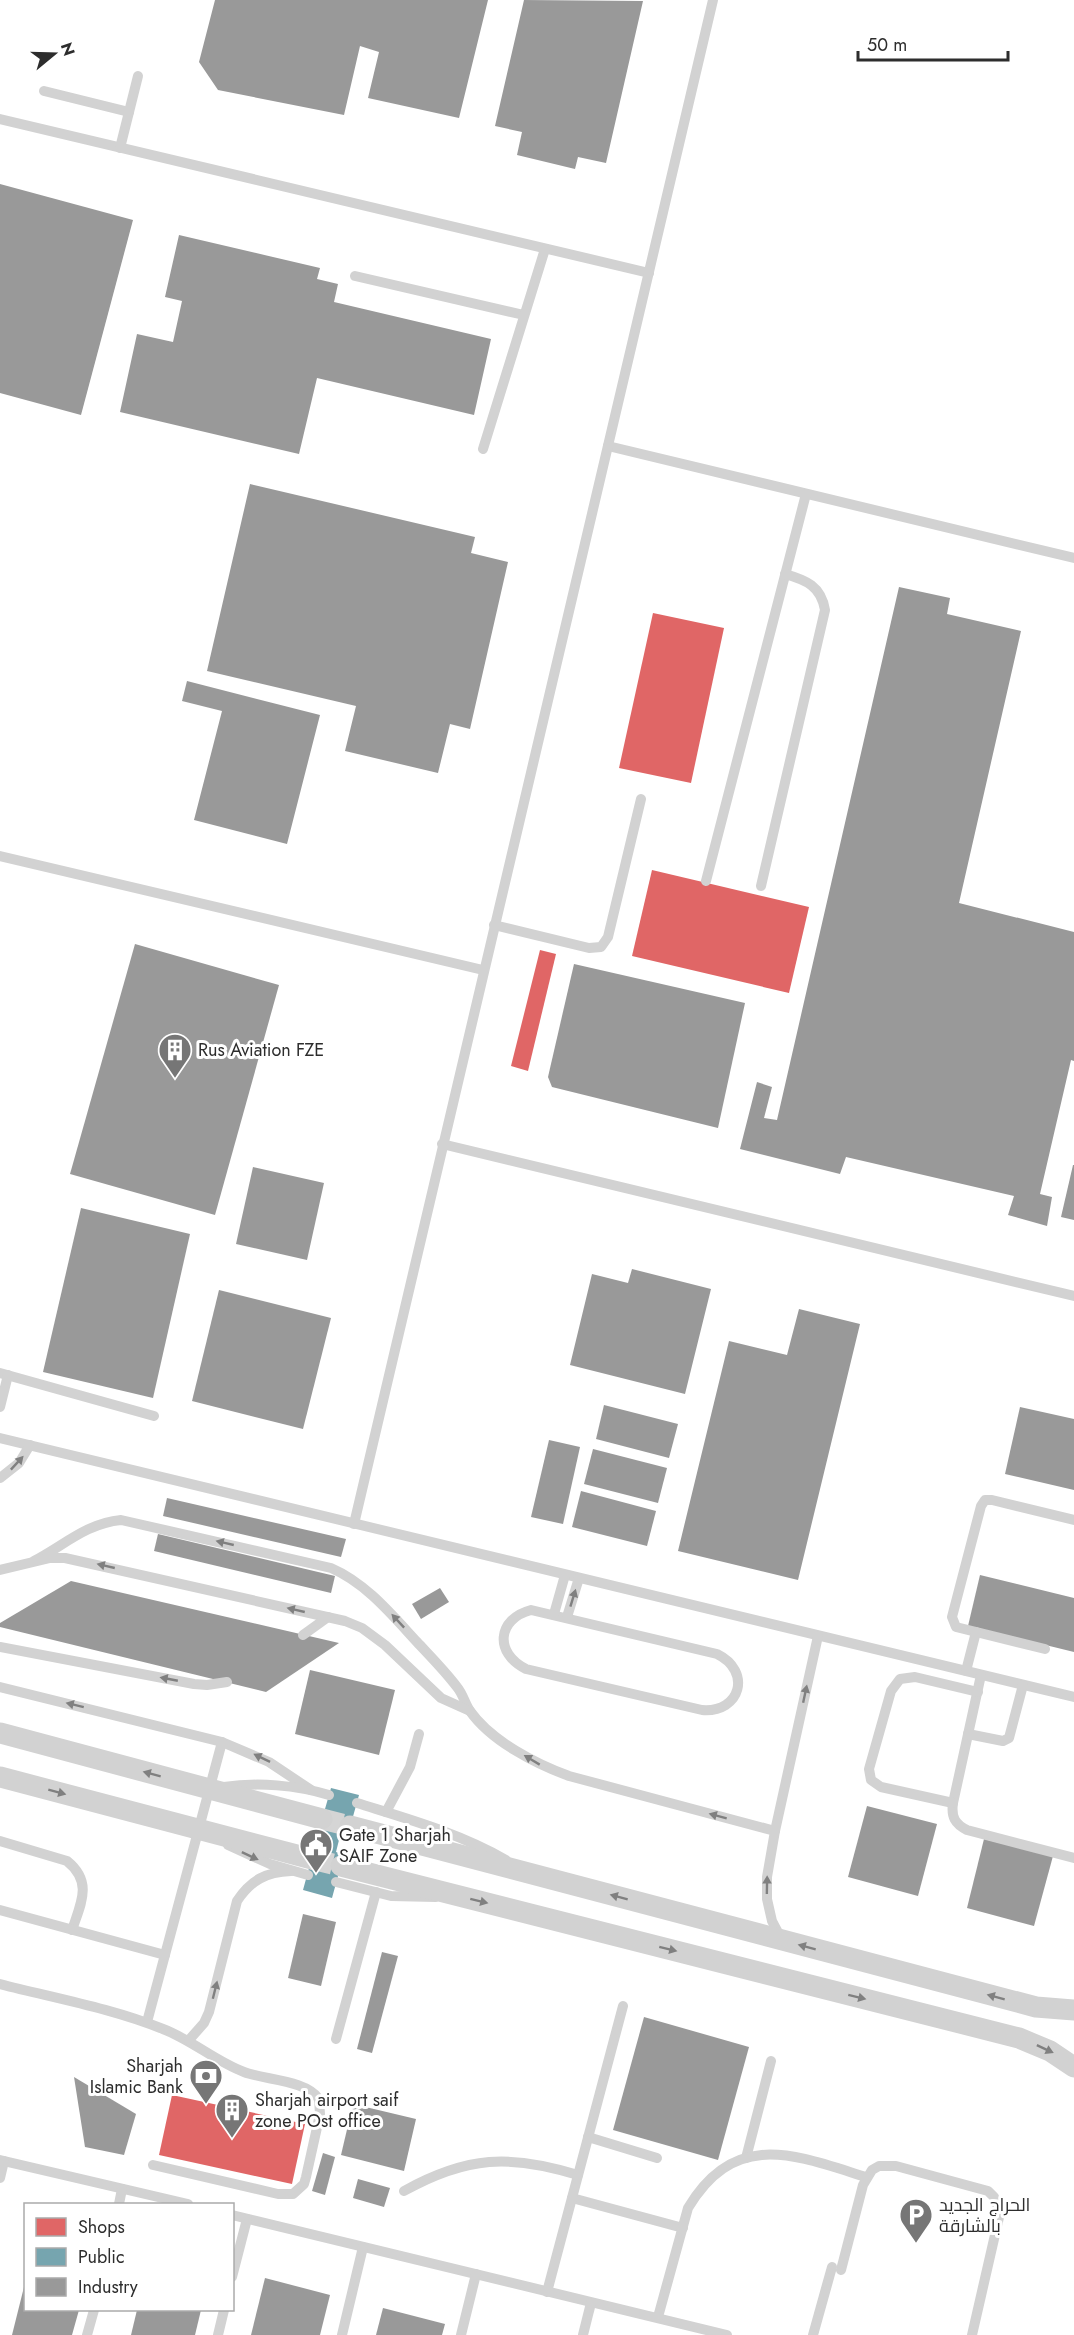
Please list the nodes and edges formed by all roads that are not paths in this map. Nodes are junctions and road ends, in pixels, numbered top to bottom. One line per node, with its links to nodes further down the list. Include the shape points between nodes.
1 (713, 0): 8 (lane)
2 (138, 76): 4 (lane)
3 (44, 92): 4 (lane)
4 (129, 112): 6 (lane)
5 (0, 119): 6 (lane)
6 (120, 148): 7 (lane)
7 (545, 249): 8 (lane); 10 (lane)
8 (649, 273): 11 (lane)
9 (355, 276): 10 (lane)
10 (524, 315): 12 (lane)
11 (608, 446): 13 (lane); 20 (lane)
12 (483, 449)
13 (806, 494): 14 (lane); 15 (lane)
14 (1074, 558)
15 (785, 574): 18 (lane); 19 (lane, via 811,584 825,610)
16 (641, 799): 20 (lane, via 608,937 601,947 589,948)
17 (0, 856): 21 (lane)
18 (706, 881)
19 (761, 886)
20 (494, 925): 21 (lane)
21 (483, 970): 22 (lane)
22 (442, 1144): 23 (lane); 31 (lane)
23 (1074, 1296)
24 (4, 1374): 25 (lane); 26 (lane)
25 (0, 1407)
26 (154, 1416)
27 (0, 1438): 28 (lane)
28 (30, 1445): 29 (lane, one-way to 28, via 19,1463); 31 (lane)
29 (0, 1478)
30 (1074, 1520): 39 (lane, via 992,1500 983,1503 952,1617 956,1627)
31 (354, 1524): 34 (lane)
32 (34, 1561): 33 (lane); 37 (lane, one-way to 32, via 81,1561); 51 (lane, one-way to 32, via 459,1689 394,1618 357,1583 331,1568 121,1520 92,1526)
33 (0, 1570)
34 (565, 1575): 35 (lane); 36 (lane)
35 (579, 1578): 38 (lane, one-way to 35); 41 (lane)
36 (554, 1614): 38 (lane); 38 (lane, via 531,1610 510,1620 503,1643 515,1663 526,1669 702,1710 724,1707 738,1690 735,1668 717,1654)
37 (328, 1617): 40 (lane); 51 (lane, via 362,1629 385,1645 441,1698)
38 (567, 1617)
39 (976, 1632): 43 (lane); 44 (lane)
40 (303, 1635)
41 (818, 1636): 44 (lane); 66 (lane, one-way to 41)
42 (0, 1647): 46 (lane, one-way to 42, via 194,1684)
43 (1046, 1648)
44 (966, 1671): 45 (lane)
45 (981, 1675): 47 (lane); 49 (lane)
46 (226, 1682)
47 (1023, 1685): 50 (lane); 54 (lane, via 1008,1738 1003,1741)
48 (0, 1687): 55 (lane, one-way to 48)
49 (978, 1692): 54 (lane); 61 (lane, via 915,1677 900,1679 891,1691 869,1769 871,1780 881,1786)
50 (1074, 1697)
51 (470, 1711): 66 (lane, one-way to 51, via 540,1765 509,1746)
52 (0, 1733): 57 (street, one-way to 52)
53 (419, 1734): 62 (lane, via 410,1767)
54 (968, 1734): 61 (lane)
55 (222, 1742): 57 (lane); 58 (lane, one-way to 55, via 268,1762)
56 (0, 1777): 65 (street, one-way to 65)
57 (209, 1789): 58 (lane, via 264,1785); 63 (street); 65 (lane)
58 (311, 1790): 59 (lane)
59 (329, 1795)
60 (357, 1803): 62 (lane)
61 (953, 1803): 68 (lane, via 954,1820 960,1827)
62 (386, 1812): 72 (lane, via 460,1837)
63 (322, 1819)
64 (350, 1826): 72 (street)
65 (198, 1830): 69 (street); 70 (lane, one-way to 70, via 249,1856); 78 (lane)
66 (775, 1831): 77 (lane, one-way to 66, via 767,1899)
67 (0, 1841): 76 (lane, via 67,1861 76,1868 84,1888)
68 (1074, 1858)
69 (310, 1867): 70 (lane)
70 (291, 1871): 84 (lane, one-way to 70, via 209,2012 237,1901 257,1879 273,1872)
71 (339, 1874): 73 (lane); 74 (street)
72 (530, 1874): 77 (street, one-way to 72)
73 (376, 1892): 74 (lane, via 412,1898); 83 (lane)
74 (453, 1894): 86 (street, one-way to 86, via 1019,2038)
75 (0, 1910): 76 (lane)
76 (72, 1930): 78 (lane)
77 (782, 1941): 81 (street, one-way to 77, via 1036,2007)
78 (165, 1955): 82 (lane)
79 (0, 1984): 82 (lane)
80 (623, 2006): 87 (lane)
81 (1074, 2010)
82 (147, 2022): 84 (lane)
83 (336, 2038)
84 (189, 2040): 91 (lane, via 245,2073 309,2088 315,2093 321,2107 306,2177 300,2190 286,2196)
85 (771, 2061): 89 (lane)
86 (1074, 2067)
87 (588, 2137): 88 (lane); 92 (lane)
88 (657, 2158)
89 (746, 2158): 93 (lane, via 787,2154); 102 (lane, via 710,2178 688,2208)
90 (2, 2160): 94 (lane); 95 (lane)
91 (153, 2165)
92 (578, 2175): 96 (lane, via 517,2161 488,2161 449,2170); 97 (lane)
93 (866, 2177): 118 (lane); 119 (lane, via 879,2166 896,2166 980,2188 994,2197 999,2221)
94 (0, 2178)
95 (122, 2189): 98 (lane); 99 (lane)
96 (404, 2191)
97 (572, 2198): 102 (lane); 106 (lane)
98 (119, 2203)
99 (180, 2203)
100 (234, 2216): 101 (lane)
101 (247, 2219): 103 (lane); 104 (lane)
102 (683, 2228): 110 (lane)
103 (363, 2247): 105 (lane); 114 (lane)
104 (234, 2269)
105 (476, 2274): 106 (lane); 115 (lane)
106 (547, 2292): 107 (lane)
107 (591, 2303): 110 (lane); 116 (lane)
108 (93, 2311): 112 (lane)
109 (224, 2311): 113 (lane)
110 (658, 2317): 111 (lane)
111 (709, 2333): 117 (lane)
112 (87, 2335)
113 (218, 2335)
114 (342, 2335)
115 (461, 2335)
116 (584, 2335)
117 (727, 2335)
118 (813, 2335)
119 (972, 2335)

